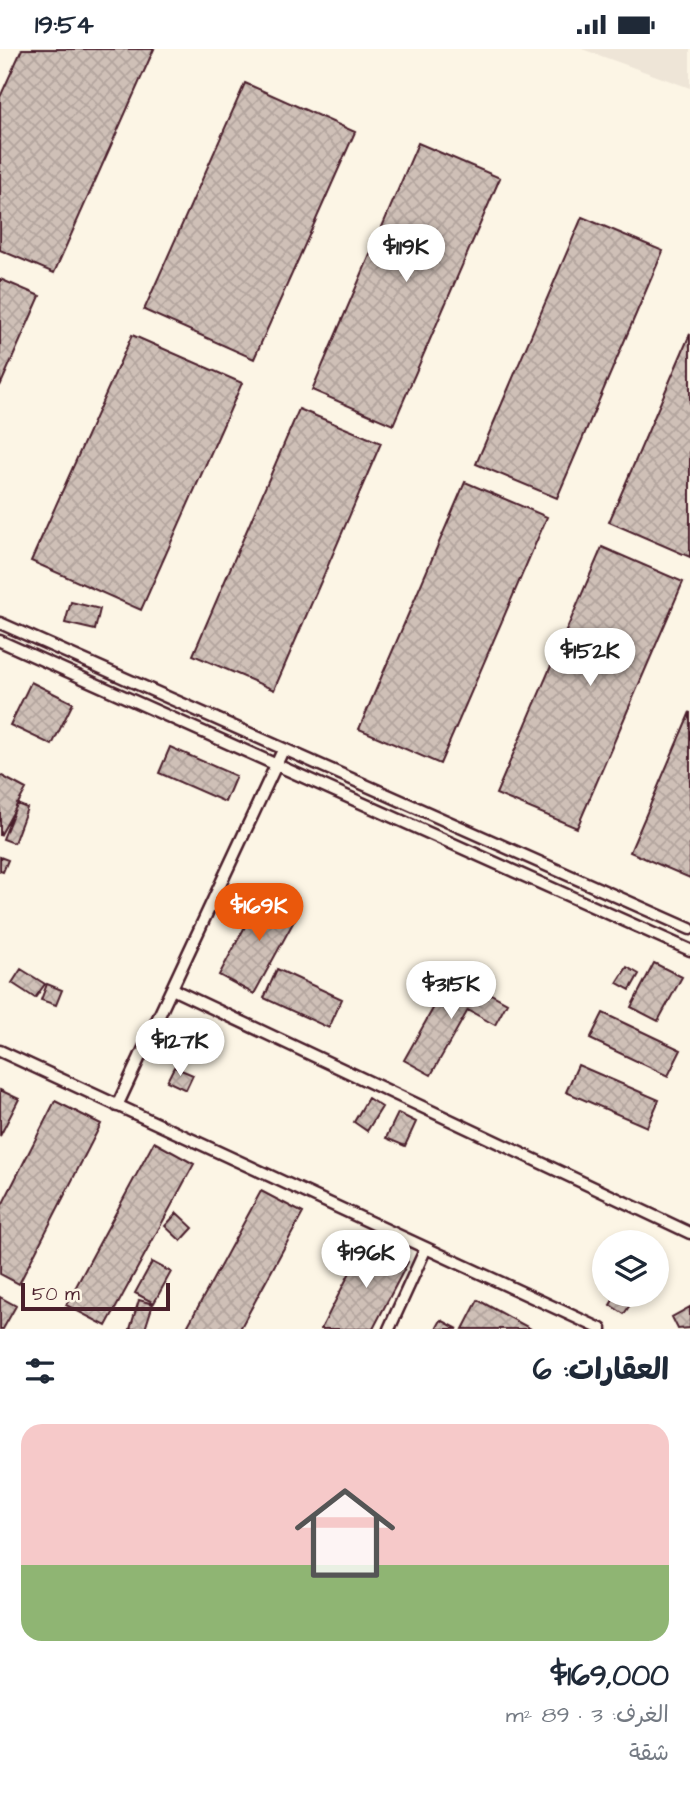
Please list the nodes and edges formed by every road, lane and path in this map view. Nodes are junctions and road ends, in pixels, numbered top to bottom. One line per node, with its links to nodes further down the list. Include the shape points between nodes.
1 (0, 623): 3 (lane)
2 (0, 641): 4 (lane)
3 (283, 750): 4 (lane); 5 (lane)
4 (276, 765): 6 (lane); 7 (lane)
5 (690, 929)
6 (690, 950)
7 (172, 989): 9 (lane); 10 (lane)
8 (0, 1051): 9 (lane)
9 (117, 1106): 11 (lane)
10 (690, 1233)
11 (426, 1248): 12 (lane); 13 (lane)
12 (389, 1329)
13 (601, 1329)

